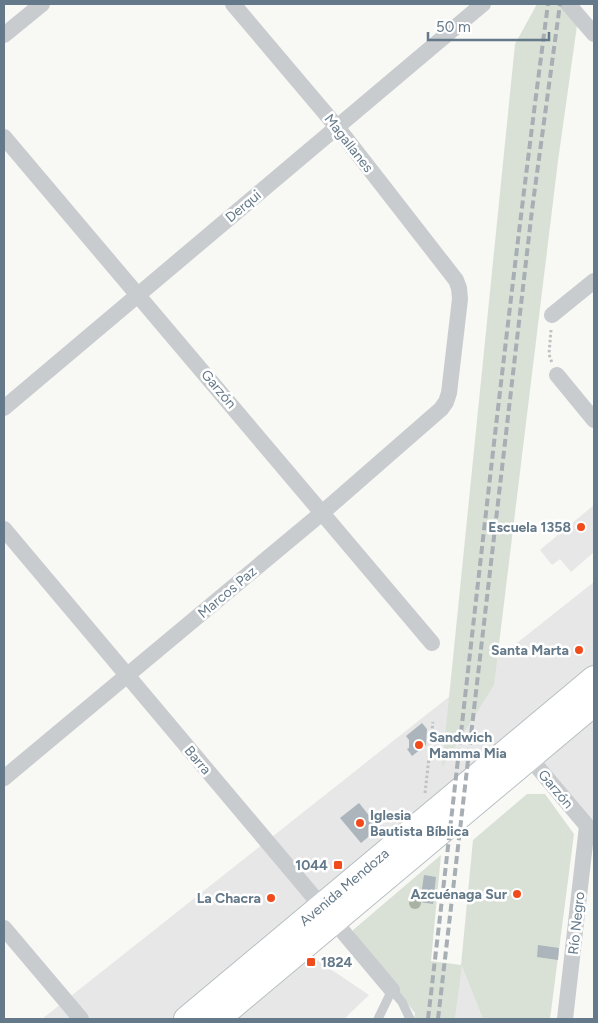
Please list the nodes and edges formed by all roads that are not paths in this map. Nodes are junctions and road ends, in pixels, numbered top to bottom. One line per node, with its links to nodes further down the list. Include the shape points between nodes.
1 (42, 4): 6 (street)
2 (233, 4): 7 (street, Magallanes)
3 (483, 4): 7 (street, Derqui)
4 (575, 6): 5 (street)
5 (594, 34)
6 (4, 35)
7 (337, 127): 10 (street, Derqui); 13 (street, Magallanes, via 456,280 460,299)
8 (4, 137): 10 (street, Garzón)
9 (594, 281): 11 (street)
10 (138, 295): 14 (street, Derqui); 16 (street, Garzón)
11 (552, 316)
12 (556, 375): 15 (street)
13 (446, 402): 16 (street, Marcos Paz)
14 (4, 408)
15 (594, 420)
16 (322, 512): 18 (street, Garzón); 19 (street, Marcos Paz)
17 (4, 529): 19 (street, Barra)
18 (432, 643)
19 (126, 675): 23 (street, Marcos Paz); 25 (street, Barra)
20 (594, 678): 22 (main road, Avenida Mendoza)
21 (594, 704): 22 (main road, Avenida Mendoza)
22 (523, 751): 24 (street, Garzón); 25 (main road, Avenida Mendoza); 25 (main road, Avenida Mendoza, via 422,822)
23 (4, 778)
24 (591, 830): 33 (street, Río Negro)
25 (328, 914): 27 (street, Barra); 29 (main road, Avenida Mendoza); 30 (main road, Avenida Mendoza)
26 (4, 928): 28 (street)
27 (392, 990): 31 (lane); 32 (lane, Barra)
28 (81, 1019)
29 (186, 1019)
30 (218, 1019)
31 (378, 1019)
32 (410, 1019)
33 (565, 1019)

